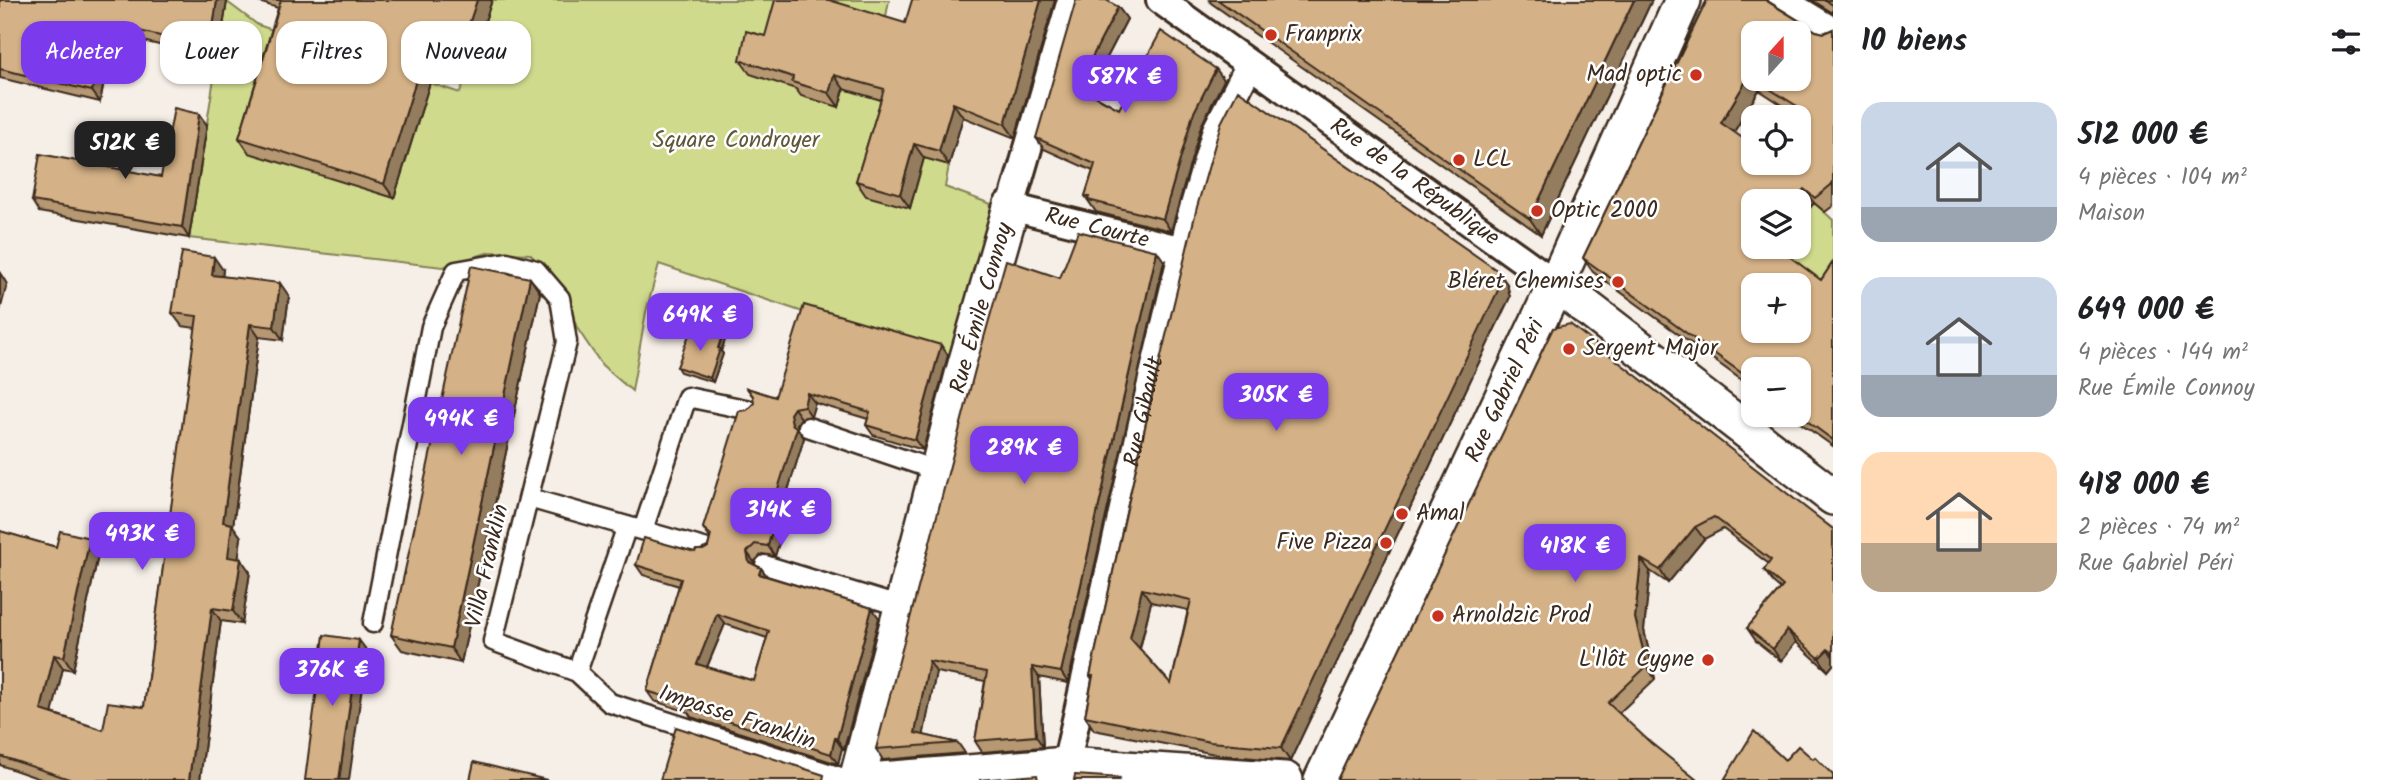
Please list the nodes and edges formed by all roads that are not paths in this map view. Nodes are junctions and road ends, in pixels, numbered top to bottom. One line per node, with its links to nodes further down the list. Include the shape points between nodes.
1 (1071, 0): 7 (street, Rue Émile Connoy)
2 (1683, 0): 9 (street, Rue Gabriel Péri)
3 (1782, 0): 5 (street)
4 (1163, 1): 6 (street, Rue de la République)
5 (1833, 31)
6 (1249, 65): 8 (street, Rue Gibault, via 1216,130); 9 (street, Rue de la République)
7 (1011, 207): 8 (street, Rue Courte); 12 (street, Rue Émile Connoy)
8 (1183, 250): 22 (street, Rue Gibault)
9 (1556, 284): 13 (street, Rue de la République); 27 (street, Rue Gabriel Péri)
10 (750, 410): 15 (lane, via 687,397)
11 (808, 427): 12 (lane)
12 (937, 471): 18 (street, Rue Émile Connoy)
13 (1833, 497)
14 (529, 498): 15 (lane, Villa Franklin); 19 (lane, Villa Franklin, via 567,342 560,298 536,270 507,262 456,271 431,327); 20 (lane, Villa Franklin, via 493,641)
15 (635, 528): 16 (lane, Villa Franklin); 20 (lane)
16 (707, 549)
17 (765, 565): 18 (lane)
18 (902, 607): 24 (street, Rue Émile Connoy)
19 (373, 623)
20 (576, 672): 21 (lane, Villa Franklin)
21 (610, 702): 23 (lane, Impasse Franklin)
22 (1066, 765): 25 (street); 26 (street)
23 (850, 780)
24 (857, 780)
25 (881, 780)
26 (1285, 780)
27 (1322, 780)

